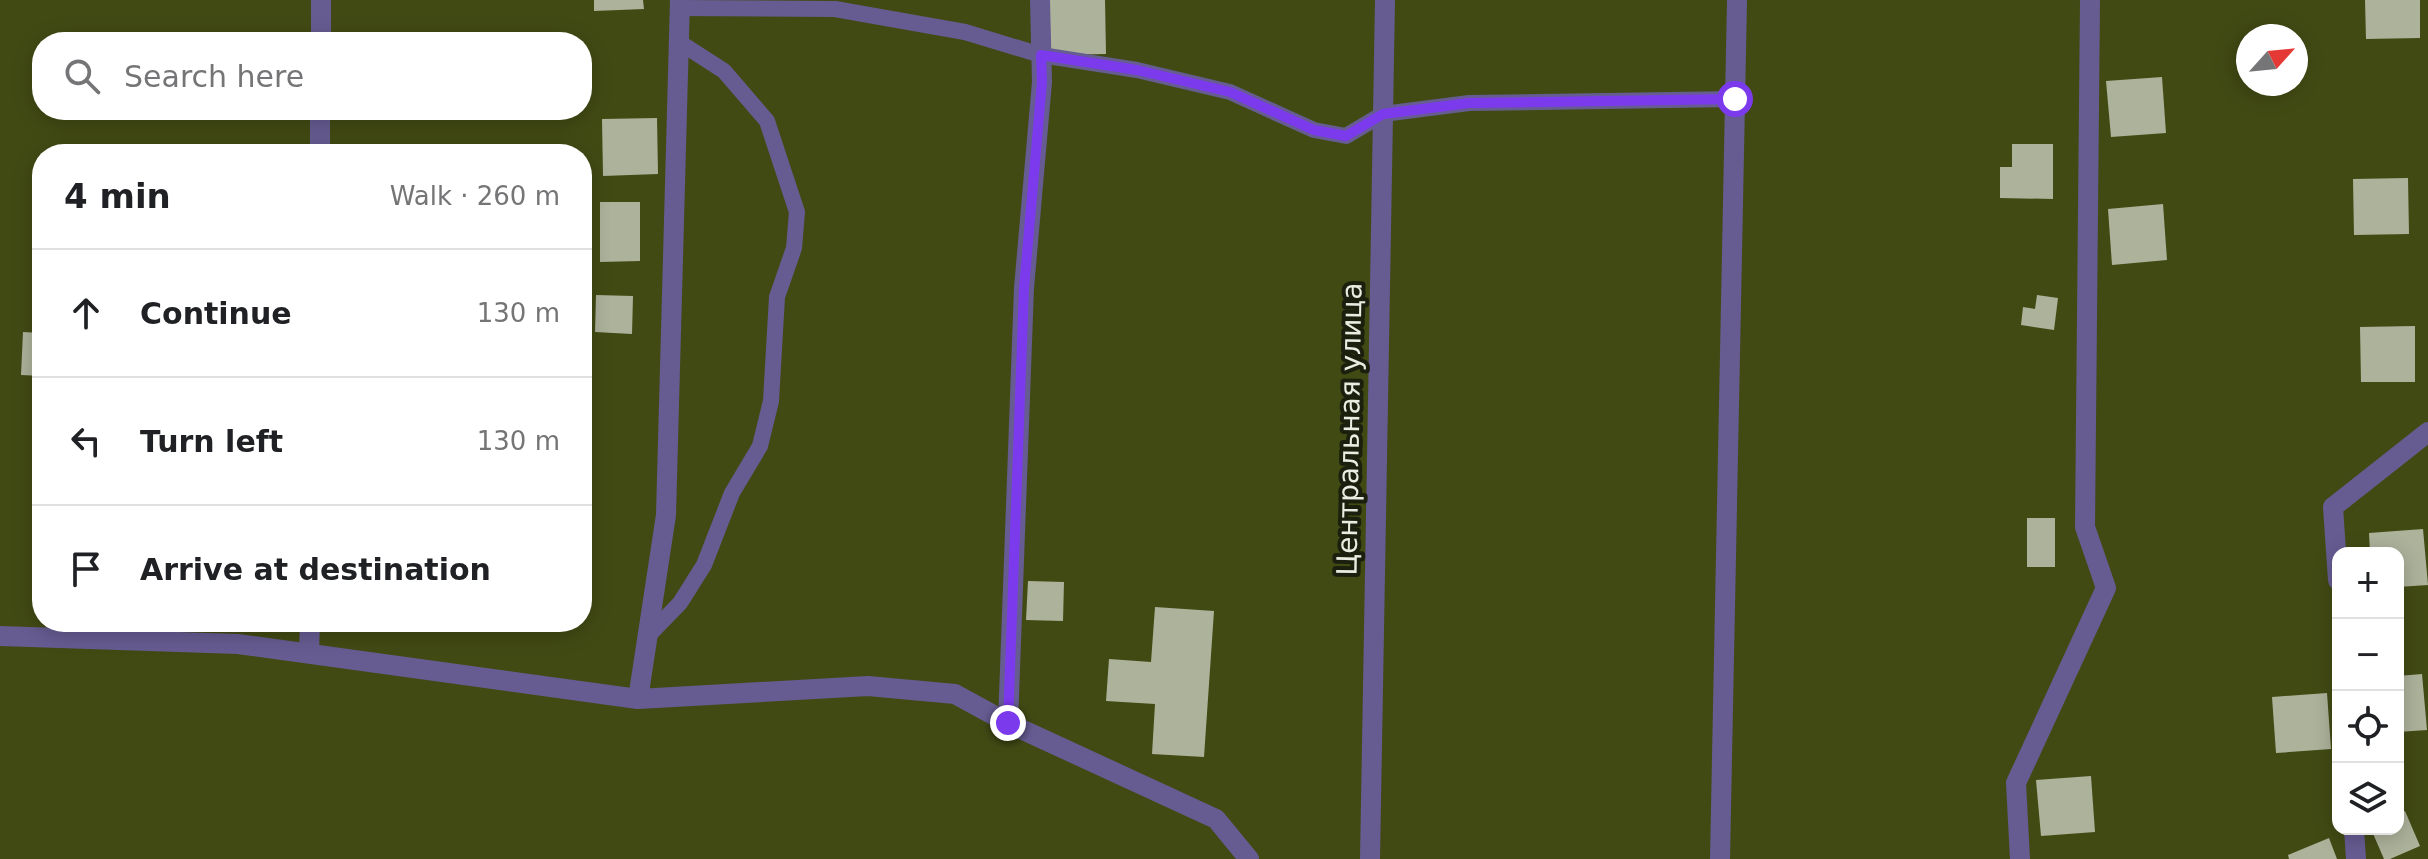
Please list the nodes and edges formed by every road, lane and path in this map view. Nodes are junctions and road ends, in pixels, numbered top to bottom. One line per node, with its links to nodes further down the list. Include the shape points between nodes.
1 (321, 0): 7 (street)
2 (1040, 0): 9 (street)
3 (1385, 0): 11 (street, Центральная улица)
4 (1737, 0): 10 (street)
5 (2090, 0): 26 (street, via 2085,527 2106,588 2016,783)
6 (680, 4): 8 (street); 9 (lane, via 835,9 965,32)
7 (321, 32)
8 (679, 42): 17 (street, via 666,515); 17 (lane, via 724,71 767,121 797,212 794,248 777,297 771,401 760,446 732,493 704,565 680,603)
9 (1041, 55): 11 (lane, via 1230,92 1314,130 1346,136); 21 (street, via 1024,288)
10 (1735, 99): 11 (lane, via 1469,103); 25 (street)
11 (1383, 114): 24 (street, Центральная улица)
12 (320, 120): 13 (street)
13 (320, 144)
14 (2428, 432): 15 (street, via 2333,507)
15 (2336, 547)
16 (310, 632): 19 (street)
17 (649, 635): 20 (street)
18 (0, 636): 19 (street, via 222,643)
19 (309, 652): 20 (street)
20 (638, 699): 21 (street, via 868,686 955,694)
21 (1008, 723): 23 (street, via 1216,819)
22 (2354, 835): 27 (street)
23 (1249, 859)
24 (1370, 859)
25 (1720, 859)
26 (2020, 859)
27 (2356, 859)

